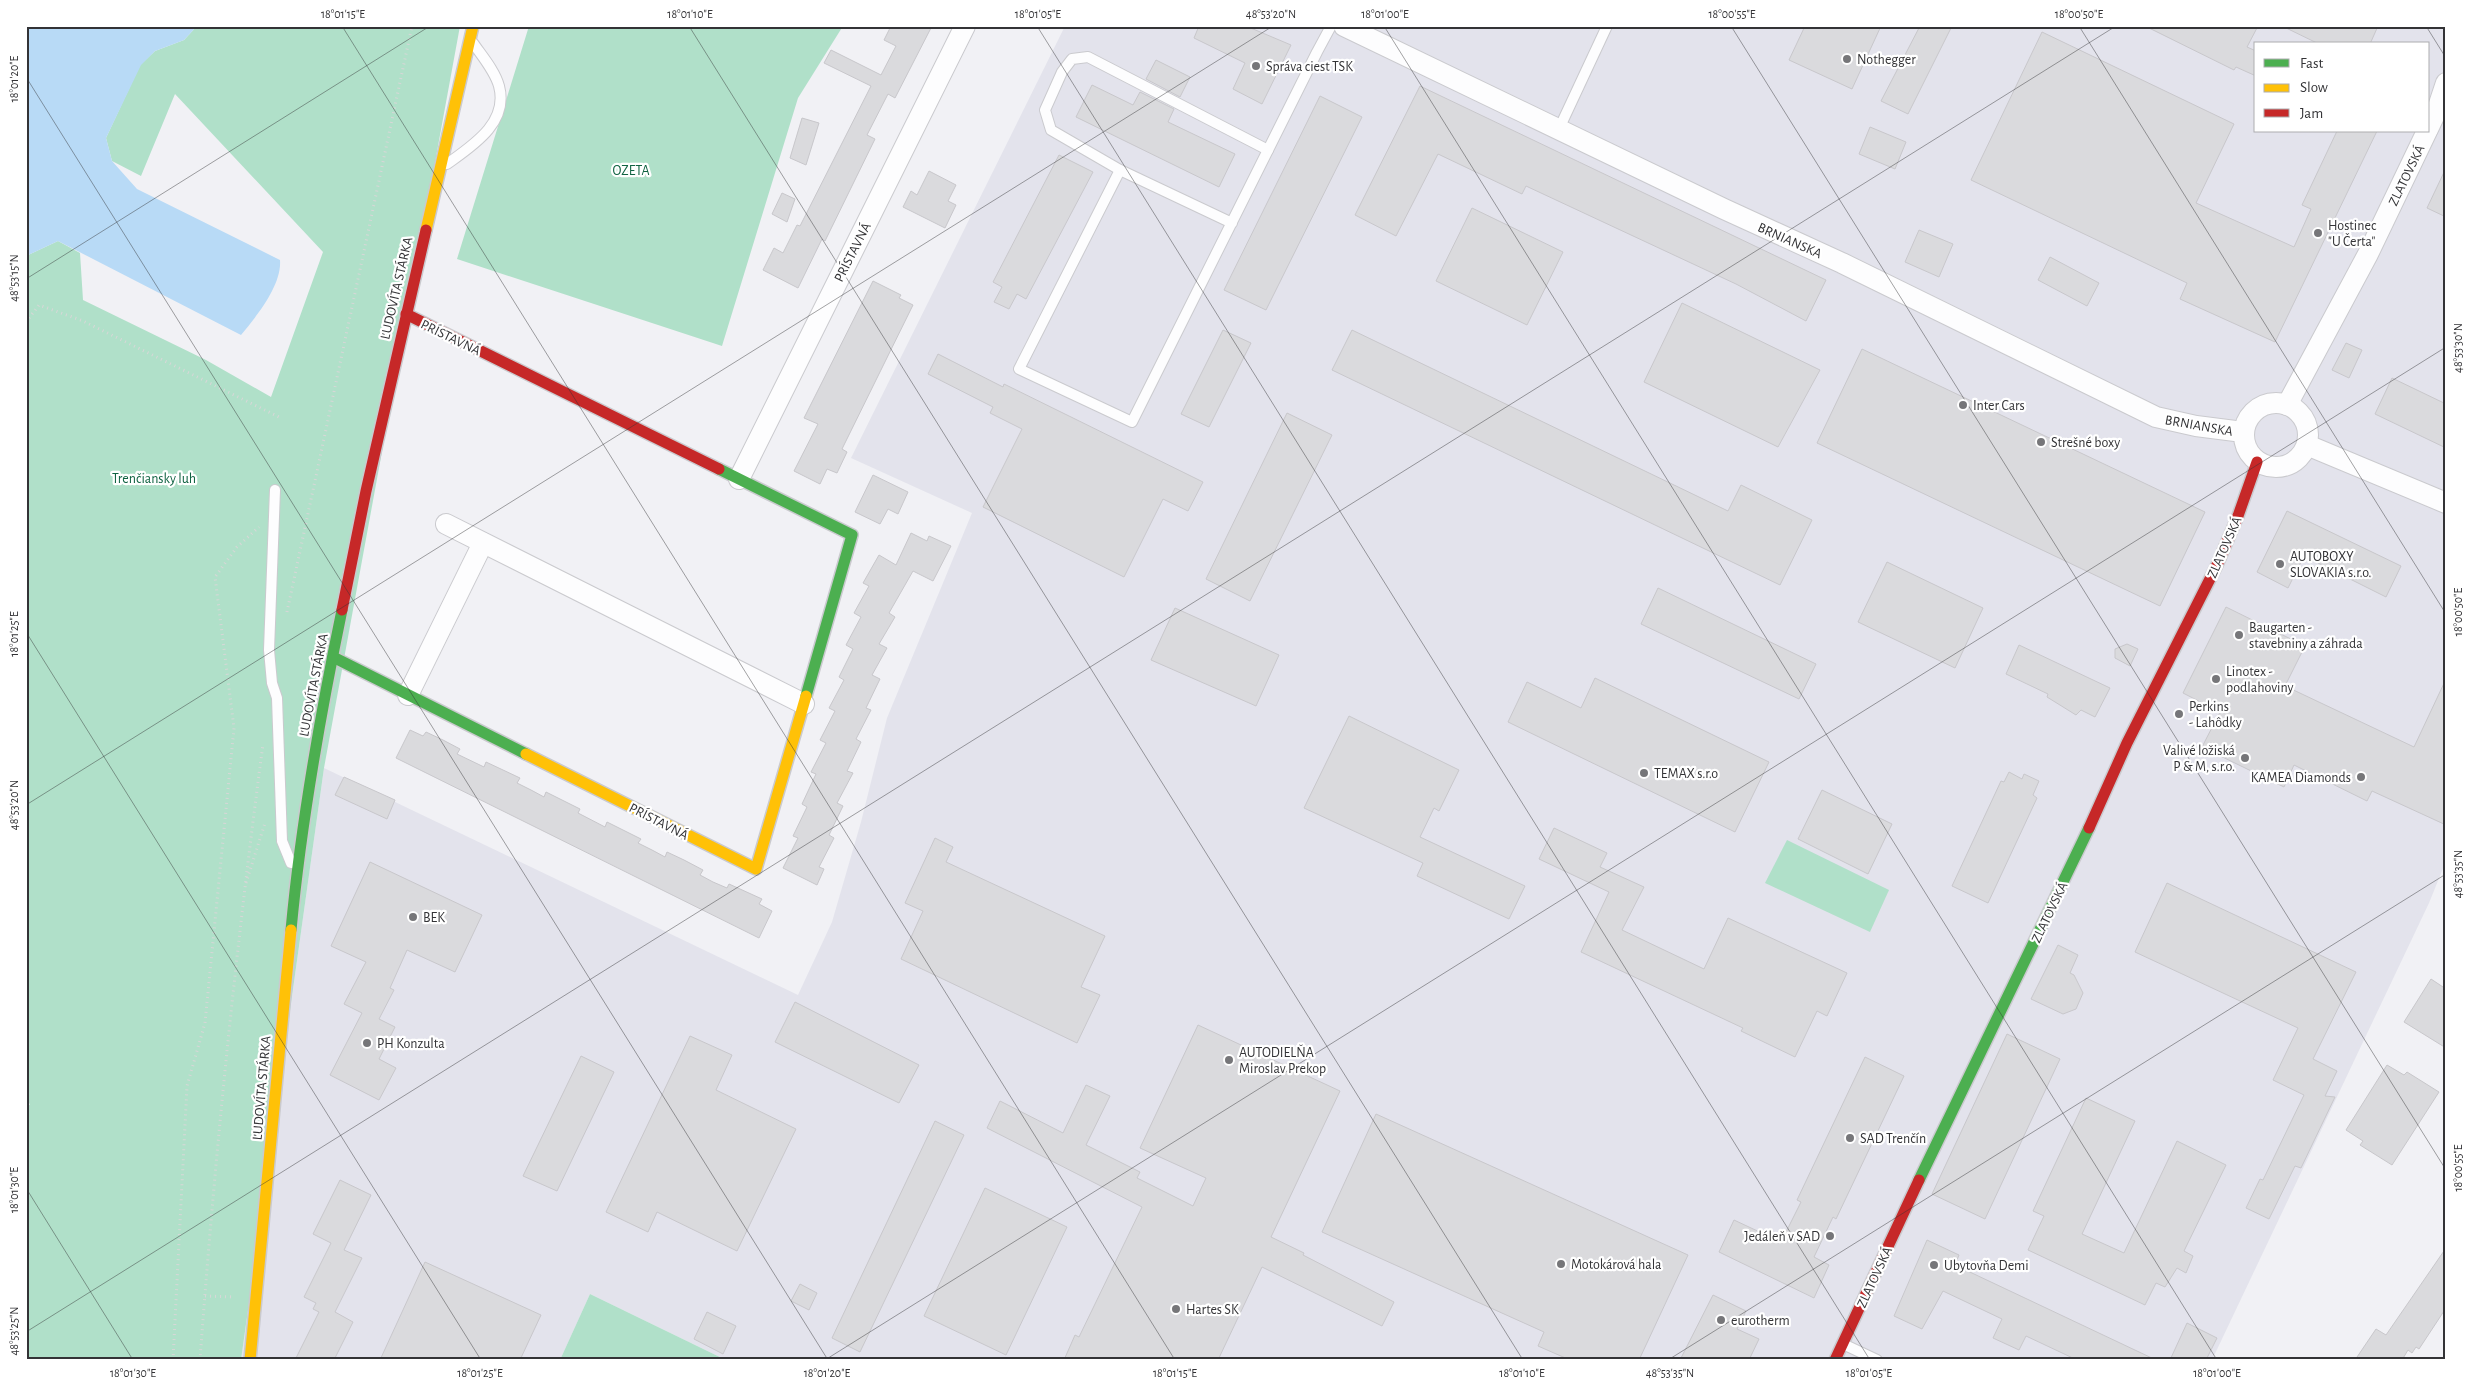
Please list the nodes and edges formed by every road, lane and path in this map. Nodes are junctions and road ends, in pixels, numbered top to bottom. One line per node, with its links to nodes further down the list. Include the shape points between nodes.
1 (412, 26): 29 (path)
2 (473, 26): 7 (street, ĽUDOVÍTA STÁRKA)
3 (965, 26): 23 (street, PRÍSTAVNÁ)
4 (1331, 26): 12 (lane)
5 (1344, 26): 10 (street, BRNIANSKA)
6 (1607, 26): 10 (lane)
7 (470, 38): 13 (street, ĽUDOVÍTA STÁRKA); 13 (lane, via 500,87 499,113 483,138)
8 (2446, 84): 9 (street, ZLATOVSKÁ)
9 (2430, 126)
10 (1558, 131): 20 (street, BRNIANSKA, via 1842,263 2156,417)
11 (2427, 132): 18 (street, ZLATOVSKÁ, via 2368,254)
12 (1268, 150): 14 (lane, via 1088,57 1072,59 1062,72 1045,110 1052,130); 15 (lane)
13 (438, 170): 16 (street, ĽUDOVÍTA STÁRKA)
14 (1120, 170): 15 (lane); 15 (lane, via 1018,369 1132,422)
15 (1232, 223)
16 (406, 314): 23 (street, PRÍSTAVNÁ); 30 (street, ĽUDOVÍTA STÁRKA)
17 (26, 322): 19 (path, via 39,305 83,321)
18 (2287, 405): 20 (street, via 2273,403 2259,408 2248,418); 21 (street, via 2305,420)
19 (279, 417)
20 (2243, 432): 22 (street, via 2249,454)
21 (2308, 444): 22 (street, via 2302,456 2292,464 2274,468); 25 (street)
22 (2257, 462): 37 (street, ZLATOVSKÁ, via 2216,565 2127,742 2080,848 1969,1074)
23 (739, 479): 32 (street, PRÍSTAVNÁ, via 852,535)
24 (275, 490): 34 (lane, via 269,650 277,698 282,841)
25 (2446, 503)
26 (261, 522): 38 (path, via 215,577 234,728 205,1023 187,1086)
27 (446, 524): 28 (street)
28 (483, 543): 31 (street); 32 (street)
29 (286, 615)
30 (333, 658): 31 (street, PRÍSTAVNÁ); 34 (street, ĽUDOVÍTA STÁRKA)
31 (408, 695): 32 (street, PRÍSTAVNÁ, via 756,869)
32 (804, 704)
33 (263, 739): 35 (path, via 244,889)
34 (296, 878): 36 (street, ĽUDOVÍTA STÁRKA)
35 (205, 1296): 36 (path); 39 (path)
36 (256, 1298): 40 (street, ĽUDOVÍTA STÁRKA)
37 (1843, 1344): 41 (street, ZLATOVSKÁ); 42 (lane)
38 (173, 1360)
39 (200, 1360)
40 (250, 1360)
41 (1835, 1360)
42 (1877, 1360)

